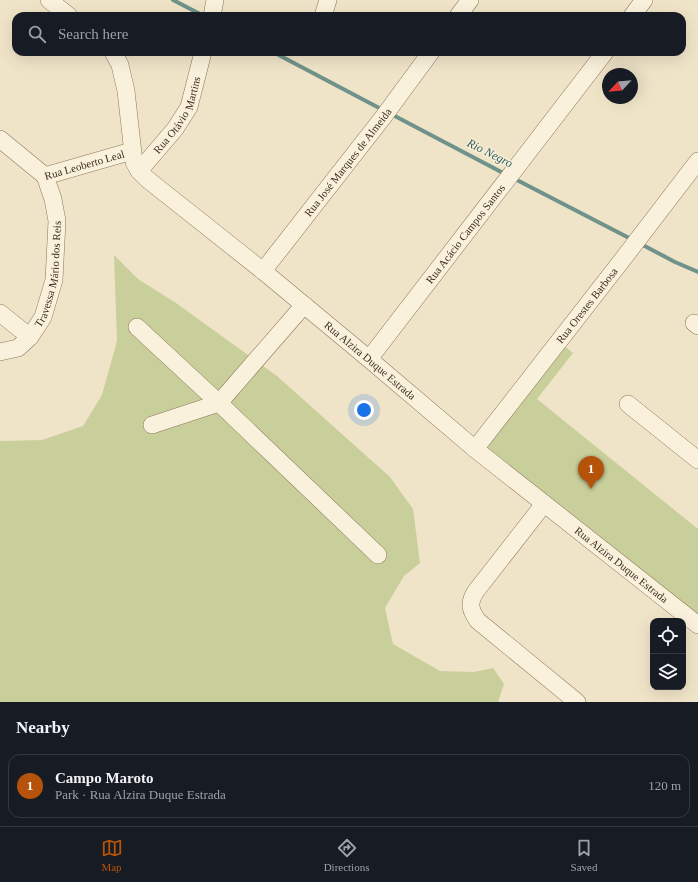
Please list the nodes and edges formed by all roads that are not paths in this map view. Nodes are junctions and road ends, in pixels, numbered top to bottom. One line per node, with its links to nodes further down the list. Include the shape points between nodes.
1 (49, 0): 6 (street)
2 (215, 0): 7 (street)
3 (328, 0): 8 (street)
4 (470, 0): 9 (street)
5 (644, 0): 10 (street)
6 (64, 12)
7 (213, 12)
8 (324, 12)
9 (461, 12)
10 (635, 12)
11 (115, 56): 16 (street, Rua Alzira Duque Estrada, via 126,91)
12 (202, 56): 18 (street, Rua Otávio Martins, via 189,107 175,129)
13 (428, 56): 20 (street, Rua José Marques de Almeida)
14 (601, 56): 26 (street, Rua Acácio Campos Santos)
15 (0, 139): 19 (street, Rua Leoberto Leal)
16 (132, 151): 18 (street, Rua Alzira Duque Estrada); 19 (street, Rua Leoberto Leal)
17 (698, 161): 30 (street, Rua Orestes Barbosa)
18 (139, 171): 20 (street, Rua Alzira Duque Estrada)
19 (45, 176): 24 (street, Travessa Mário dos Reis, via 57,221 54,280 43,317)
20 (263, 271): 21 (street, Rua Alzira Duque Estrada)
21 (304, 305): 26 (street, Rua Alzira Duque Estrada); 27 (street)
22 (0, 313): 24 (street)
23 (138, 327): 27 (street)
24 (30, 337): 25 (street, Travessa Mário dos Reis, via 18,348)
25 (0, 352)
26 (369, 359): 30 (street, Rua Alzira Duque Estrada)
27 (219, 403): 29 (street); 33 (street)
28 (628, 404): 31 (street)
29 (152, 425)
30 (475, 450): 32 (street, Rua Alzira Duque Estrada)
31 (698, 460)
32 (544, 504): 34 (street, Rua Alzira Duque Estrada); 35 (street, via 472,596 470,604 472,614 478,621)
33 (378, 555)
34 (698, 625)
35 (572, 701)

